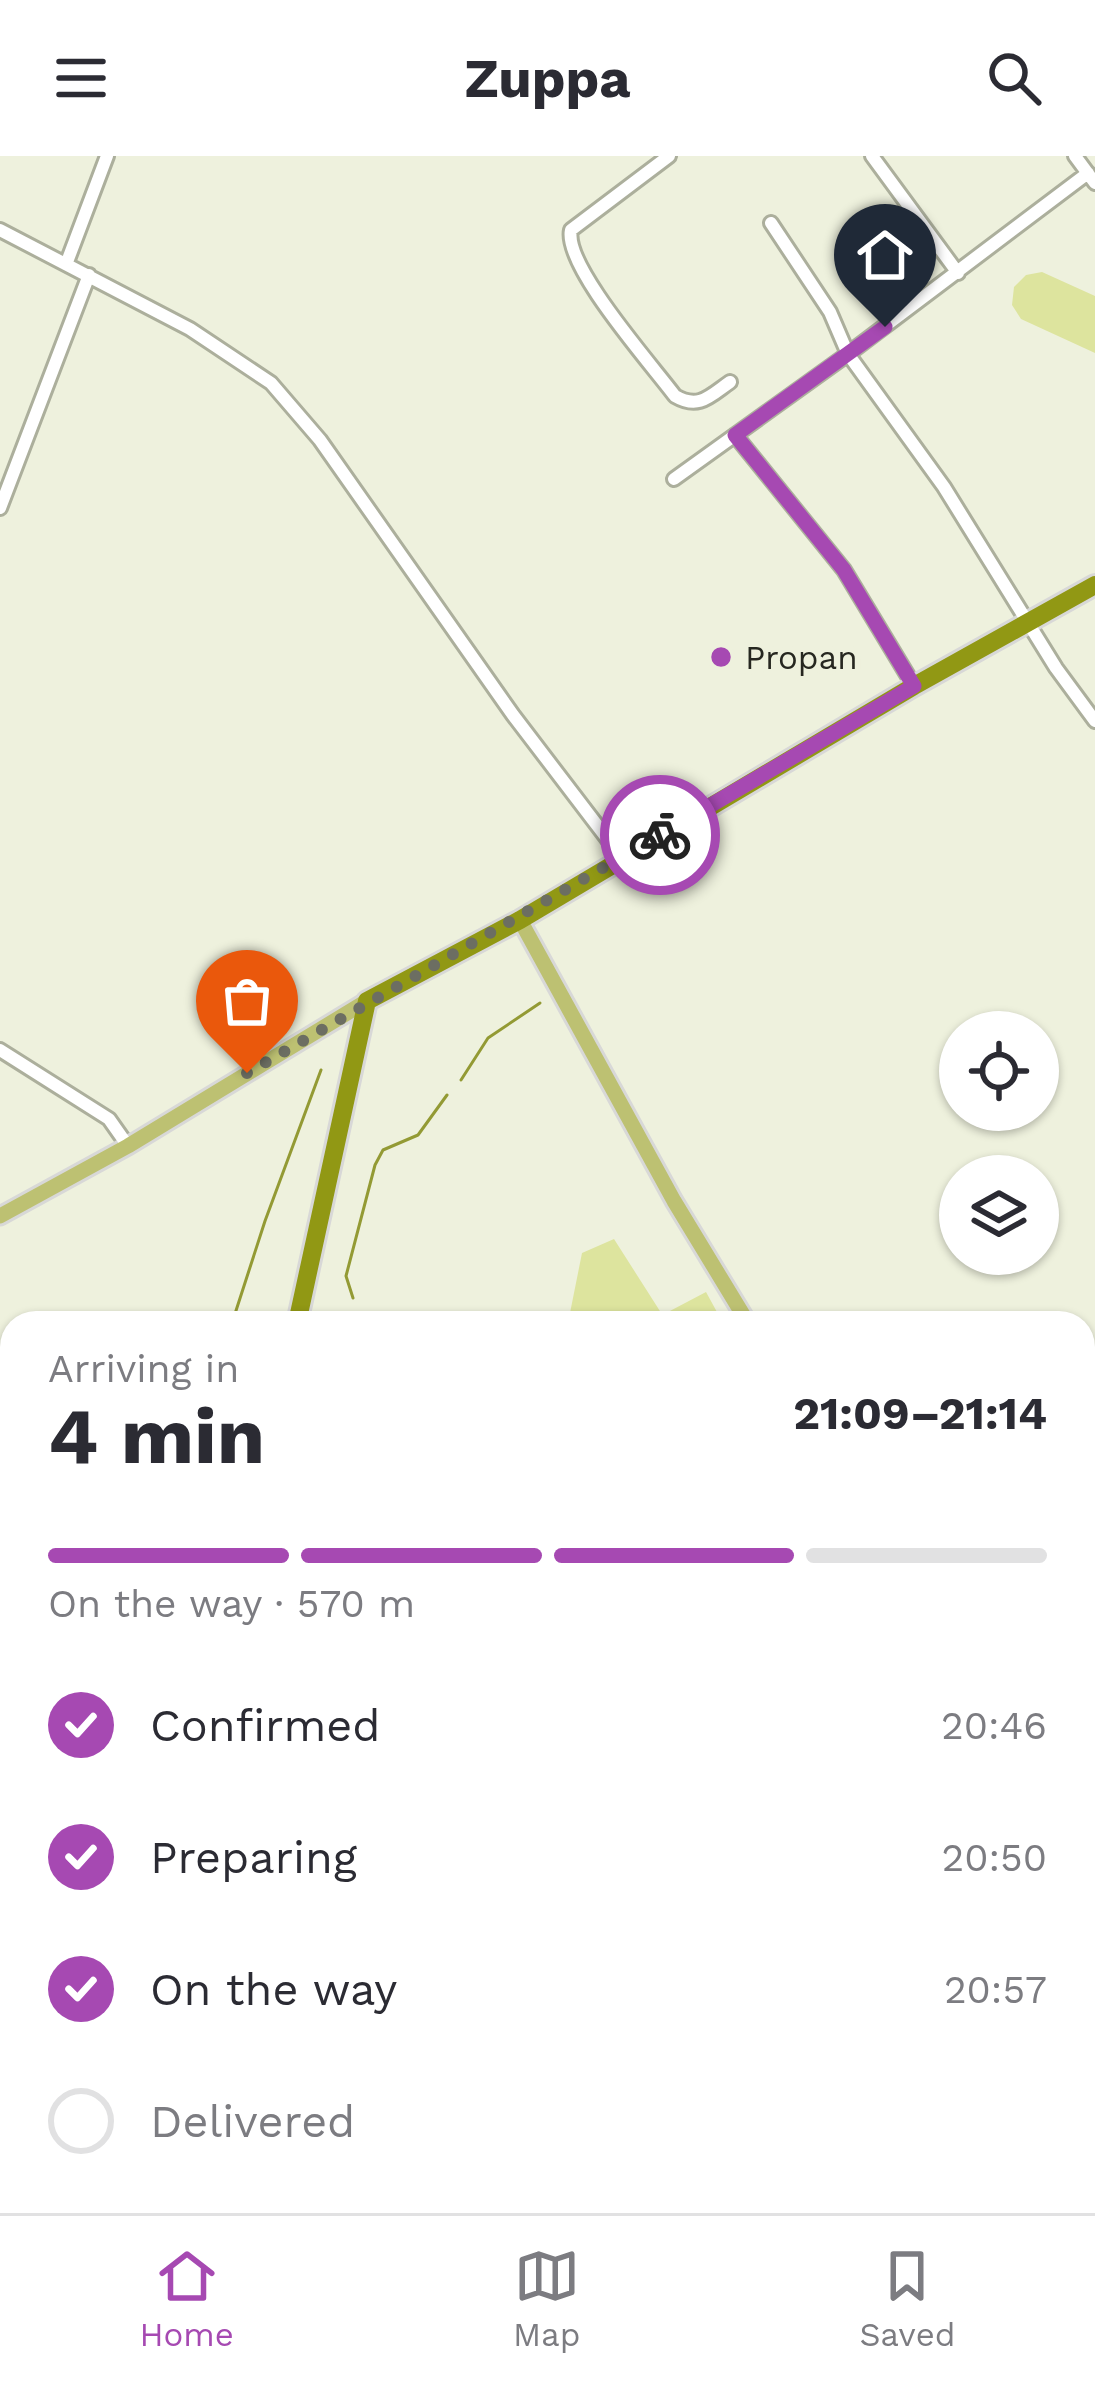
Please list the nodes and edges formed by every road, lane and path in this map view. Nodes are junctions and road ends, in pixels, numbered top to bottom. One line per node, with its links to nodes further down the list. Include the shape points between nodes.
1 (107, 156): 8 (street)
2 (669, 156): 12 (street, via 571,230 569,240 587,281 675,396 702,403)
3 (872, 156): 9 (street)
4 (1075, 156): 5 (street)
5 (1092, 178): 9 (street)
6 (771, 223): 11 (street)
7 (0, 230): 8 (street)
8 (67, 262): 10 (street)
9 (958, 273): 11 (street)
10 (89, 274): 15 (street); 20 (street, via 271,383)
11 (848, 354): 13 (street); 17 (street)
12 (730, 382)
13 (735, 435): 14 (street); 18 (street, via 844,570)
14 (674, 479)
15 (0, 508)
16 (1095, 585): 17 (highway)
17 (1030, 624): 18 (highway); 19 (street)
18 (914, 686): 20 (highway)
19 (1095, 721)
20 (622, 858): 21 (highway)
21 (520, 920): 22 (highway); 27 (main road)
22 (367, 1001): 24 (main road); 26 (highway)
23 (0, 1049): 24 (street, via 109,1119)
24 (128, 1146): 25 (main road)
25 (0, 1216)
26 (299, 1311)
27 (741, 1311)

